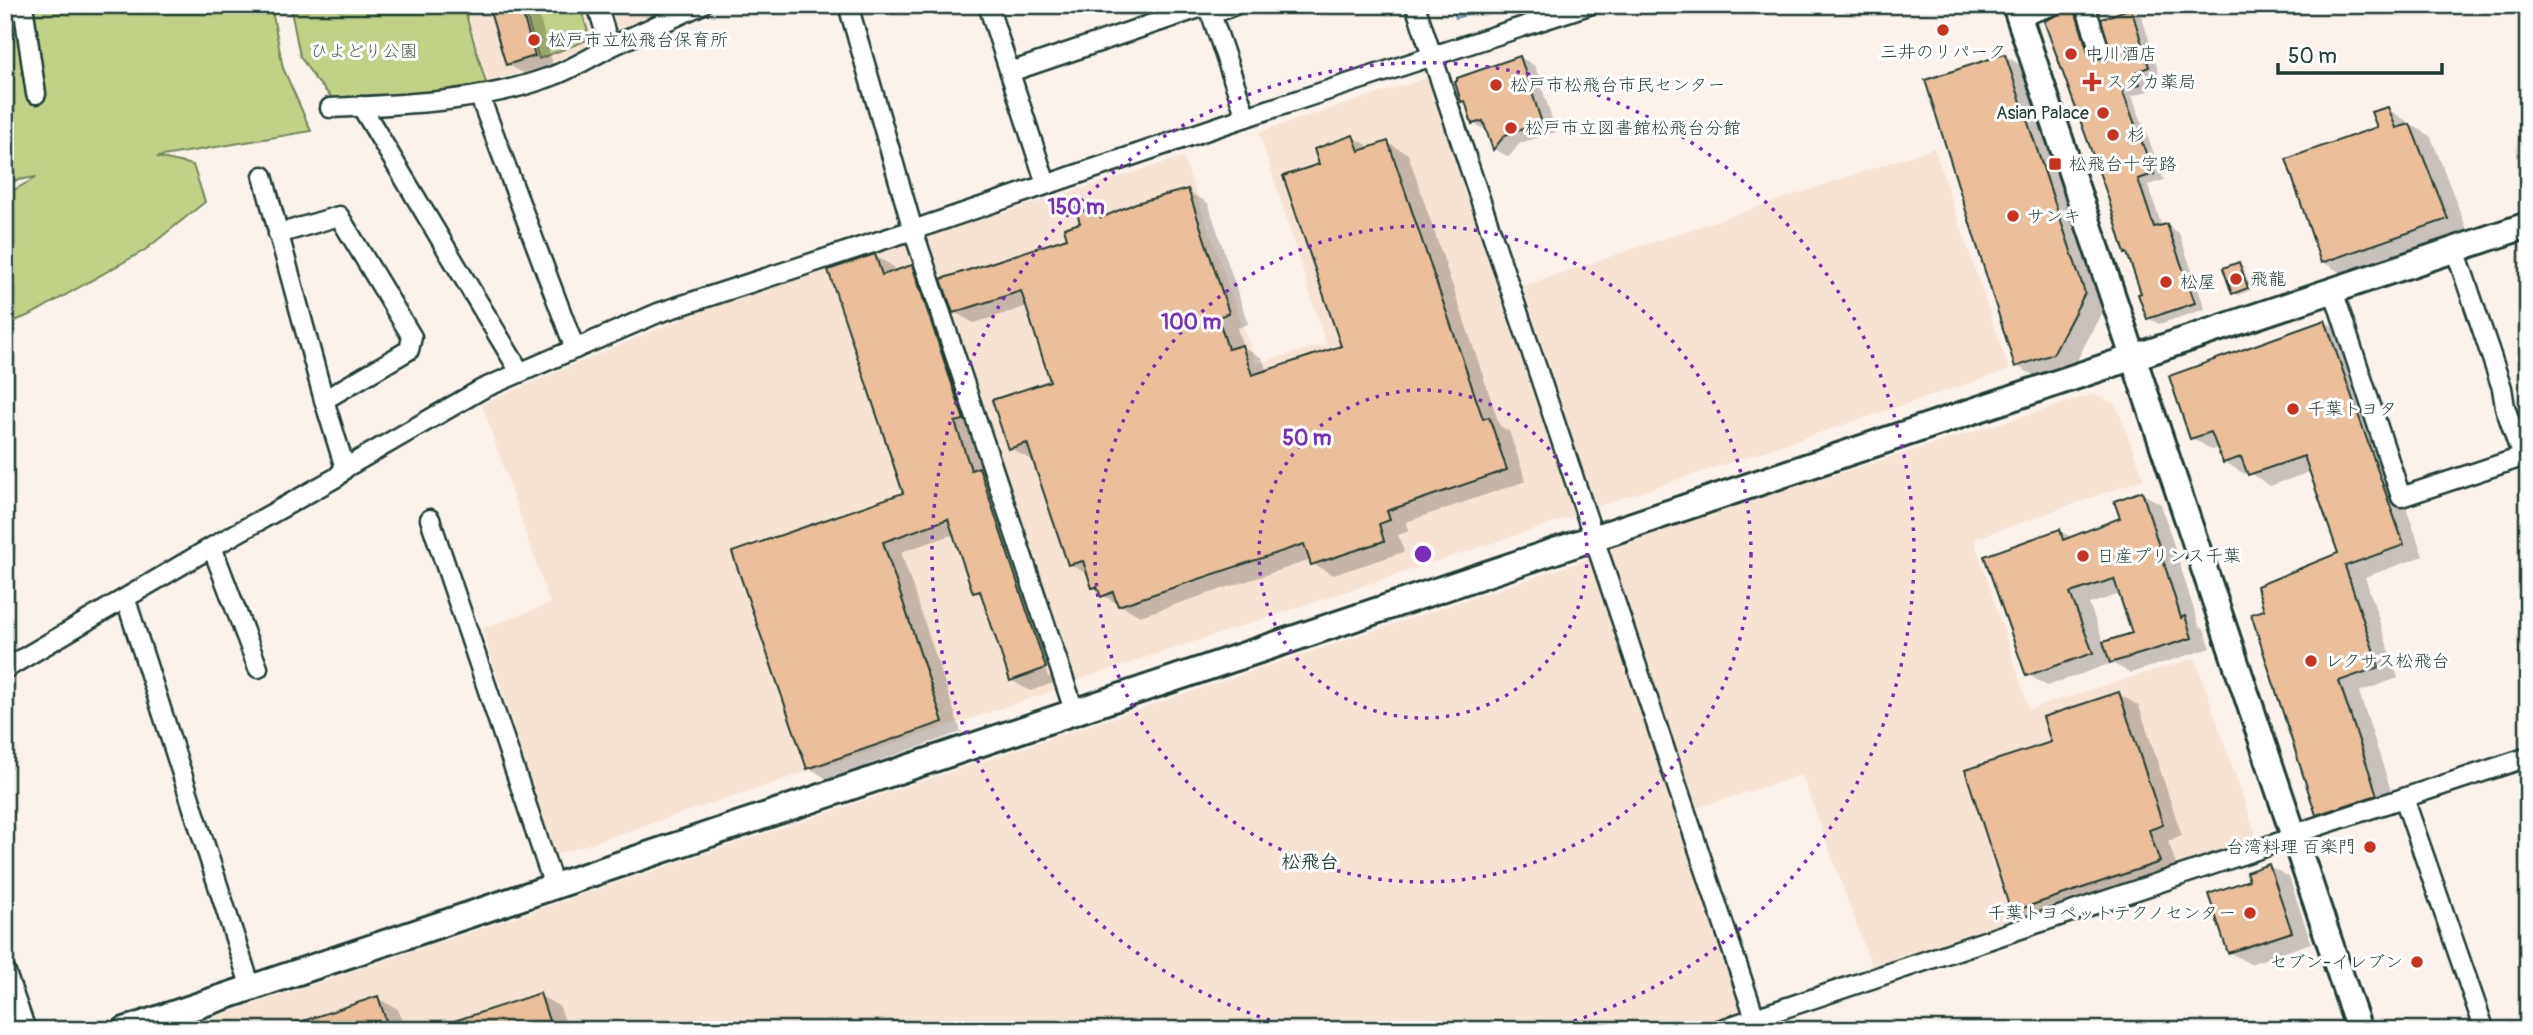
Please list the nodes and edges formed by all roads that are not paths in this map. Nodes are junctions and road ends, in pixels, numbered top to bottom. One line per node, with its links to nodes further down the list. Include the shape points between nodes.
1 (23, 5): 17 (street)
2 (597, 5): 13 (street)
3 (701, 5): 13 (street)
4 (988, 5): 16 (street)
5 (1235, 5): 11 (street)
6 (1415, 5): 15 (street)
7 (1589, 5): 15 (street)
8 (2054, 5): 12 (street)
9 (2085, 5): 14 (street)
10 (850, 6): 25 (street)
11 (1209, 8): 16 (street); 21 (street)
12 (2017, 11): 30 (street)
13 (610, 47): 18 (street, via 548,78)
14 (2099, 48)
15 (1433, 58): 21 (street); 35 (street)
16 (1010, 72): 23 (street)
17 (36, 94)
18 (480, 97): 19 (street); 29 (street)
19 (361, 106): 20 (street); 31 (street)
20 (330, 108)
21 (1246, 117): 23 (street)
22 (263, 176): 26 (street)
23 (1046, 184): 25 (street)
24 (2528, 225): 27 (street)
25 (914, 230): 29 (street, via 658,313); 40 (street)
26 (278, 234): 32 (street); 32 (street, via 339,216 412,337 408,350)
27 (2455, 249): 28 (street); 28 (street, via 2522,457 2401,497)
28 (2333, 290): 30 (street)
29 (575, 349): 31 (street)
30 (2132, 358): 35 (street); 43 (street)
31 (520, 372): 33 (street)
32 (324, 400): 33 (street)
33 (345, 468): 36 (street, via 338,477)
34 (430, 519): 44 (street)
35 (1594, 538): 40 (street); 47 (street)
36 (212, 547): 37 (street); 38 (street)
37 (126, 600): 39 (street); 46 (street)
38 (258, 668)
39 (5, 669)
40 (1075, 713): 44 (street)
41 (2528, 757): 42 (street)
42 (2404, 798): 43 (street); 48 (street)
43 (2294, 836): 47 (street); 52 (street)
44 (554, 886): 46 (street)
45 (5, 970): 49 (street)
46 (251, 988): 50 (street)
47 (1755, 1018): 51 (street)
48 (2483, 1025)
49 (26, 1030)
50 (125, 1030)
51 (1719, 1030)
52 (2359, 1030)

